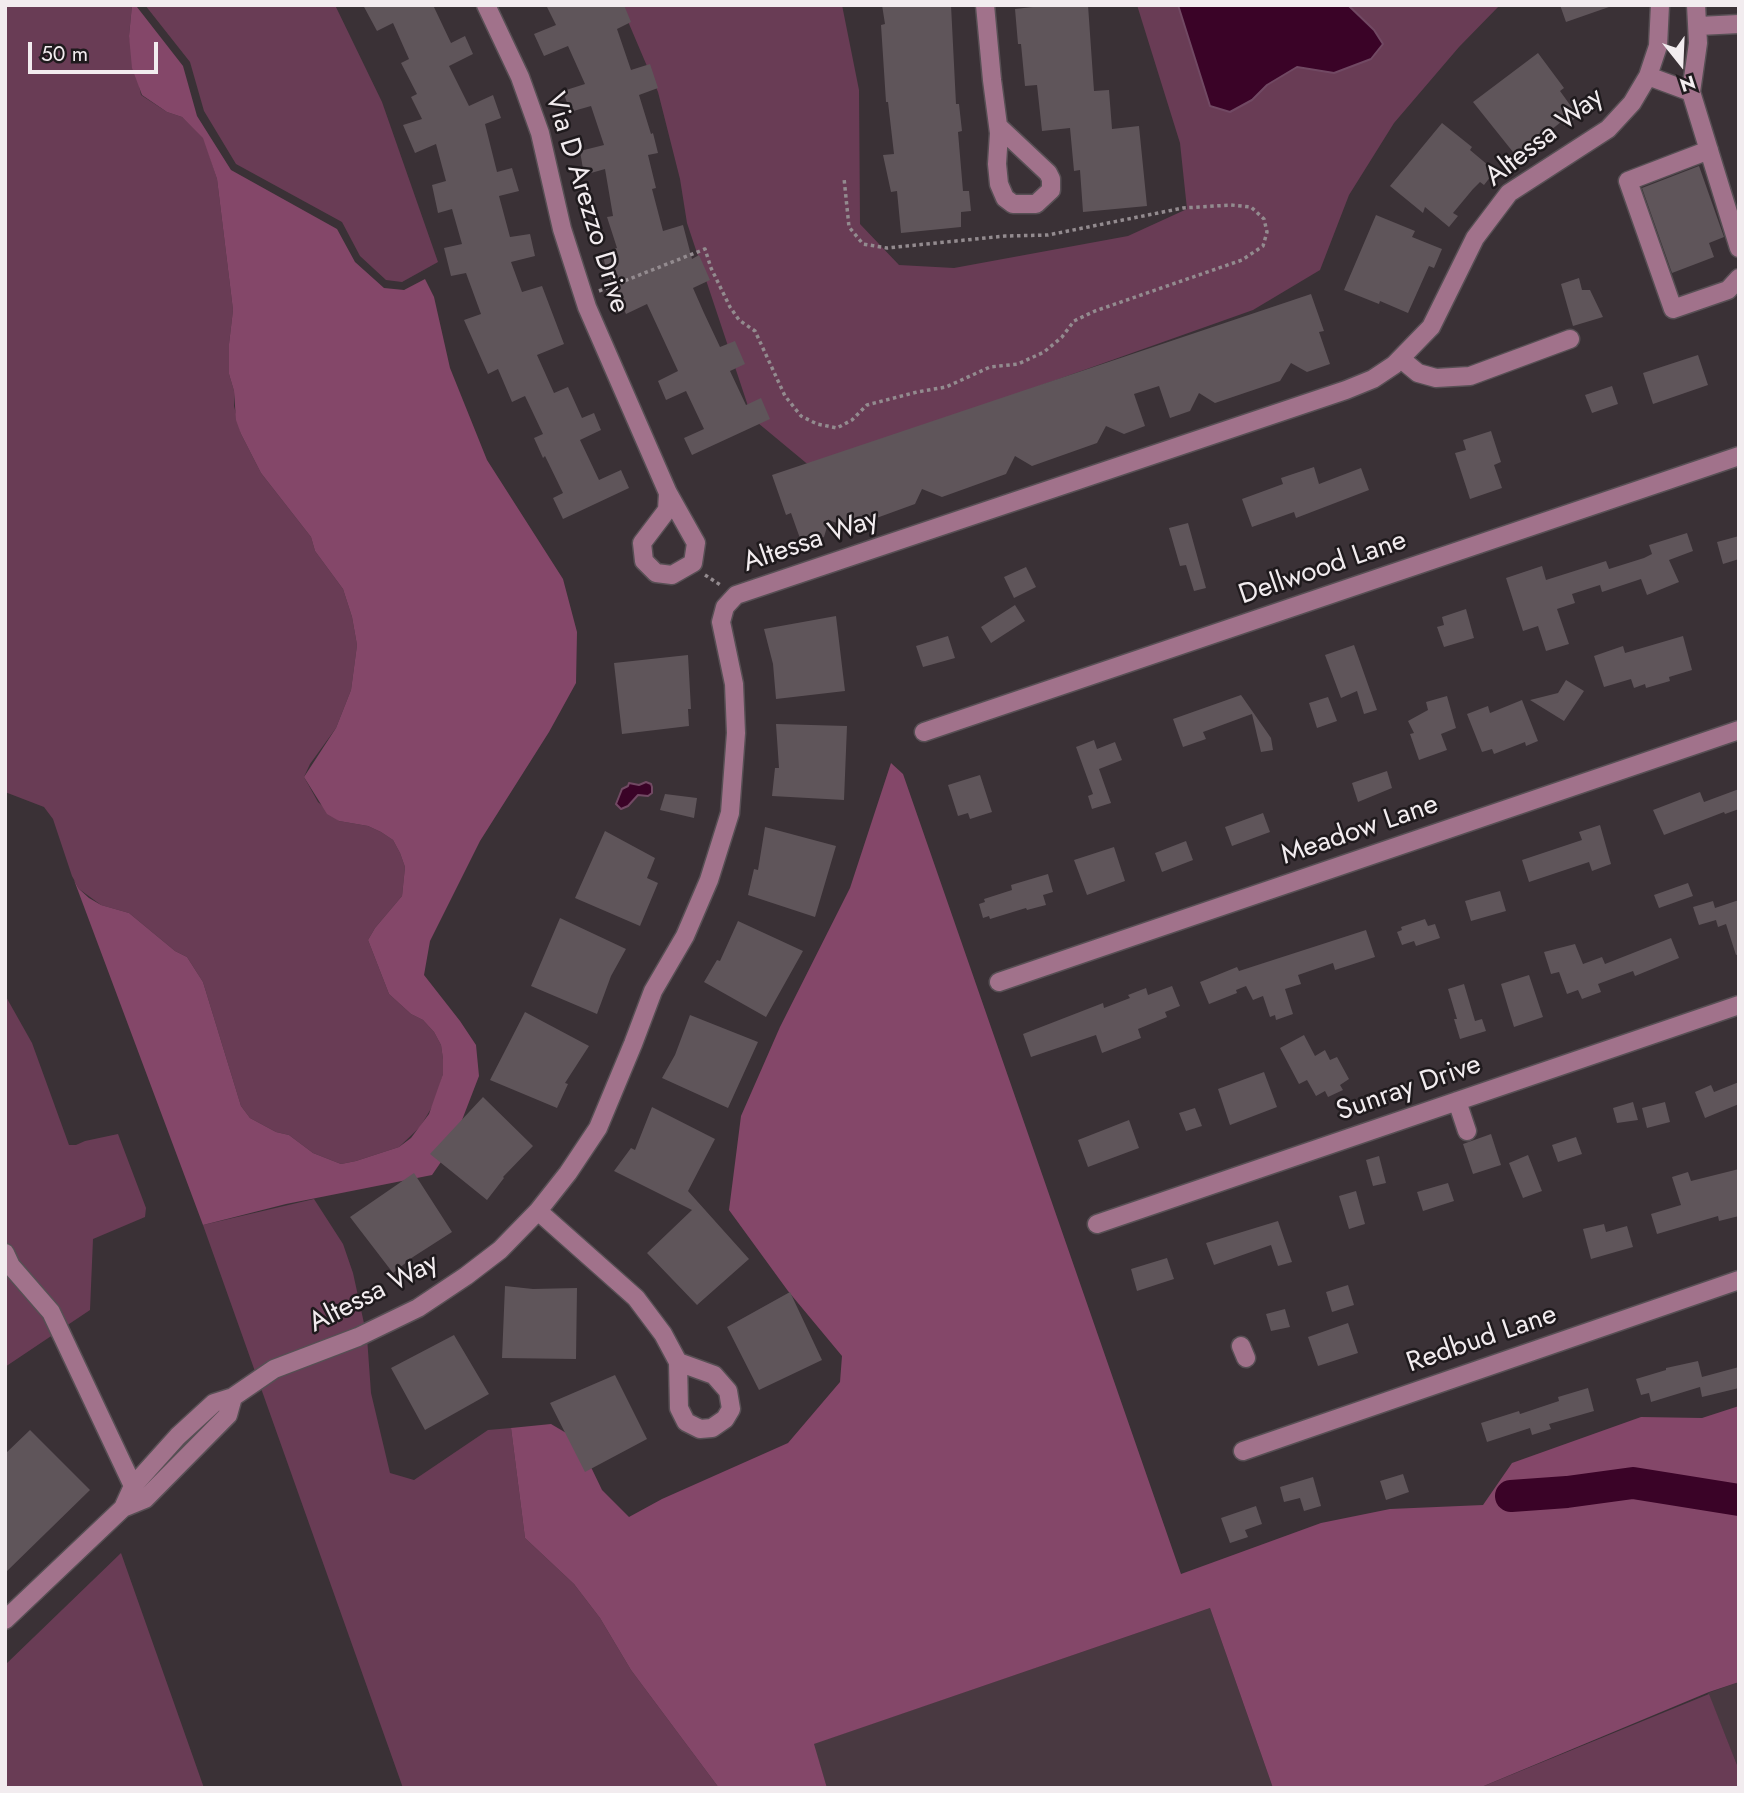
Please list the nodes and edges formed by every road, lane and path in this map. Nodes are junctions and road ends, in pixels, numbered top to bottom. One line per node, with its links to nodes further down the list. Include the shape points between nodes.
1 (486, 5): 14 (street, Via D Arezzo Drive, via 540,133 562,229)
2 (985, 5): 9 (street)
3 (1660, 5): 7 (street, Altessa Way, via 1658,46)
4 (1696, 5): 6 (street)
5 (1739, 24): 6 (street)
6 (1699, 26): 8 (street)
7 (1648, 76): 8 (street); 16 (street, Altessa Way, via 1608,130 1509,193 1475,238 1432,327)
8 (1691, 92): 10 (street)
9 (998, 126)
10 (1709, 150): 12 (street); 13 (street, via 1628,181 1673,309 1728,290)
11 (844, 178): 14 (path, via 849,227 863,244 887,248 1048,235 1183,208 1231,205 1251,208 1264,219 1267,232 1263,246 1242,260 1095,311 1074,321 1044,352 1018,364 990,367 946,387 867,405 837,428 801,416 785,396 755,331 738,320 730,307 705,249)
12 (1739, 248)
13 (1739, 278)
14 (584, 297): 18 (street, Via D Arezzo Drive)
15 (1570, 339): 16 (street, via 1470,376 1436,378 1418,373)
16 (1401, 359): 20 (street, Altessa Way, via 1373,379 1346,390)
17 (1739, 456): 22 (street, Dellwood Lane)
18 (668, 493): 19 (street, Via D Arezzo Drive, via 696,543); 19 (street, via 667,509 642,543 644,561 656,573 672,575)
19 (690, 565): 20 (path)
20 (734, 597): 27 (street, Altessa Way, via 724,607 721,622 734,684 736,733 730,813 709,880 685,936 653,990 598,1128)
21 (1739, 730): 23 (street, Meadow Lane)
22 (924, 732)
23 (999, 982)
24 (1739, 1005): 25 (street, Sunray Drive)
25 (1457, 1101): 26 (street); 28 (street, Sunray Drive)
26 (1467, 1131)
27 (538, 1211): 31 (street, via 636,1298); 32 (street, Altessa Way, via 500,1250 418,1308 274,1369)
28 (1097, 1224)
29 (5, 1253): 34 (street, via 51,1312)
30 (1739, 1280): 33 (street, Redbud Lane)
31 (678, 1362)
32 (233, 1397): 34 (street, Altessa Way, via 214,1403); 35 (street, Altessa Way, via 228,1415 154,1490)
33 (1242, 1451)
34 (133, 1486): 35 (street, Altessa Way)
35 (123, 1508): 36 (street, Altessa Way)
36 (5, 1620)

